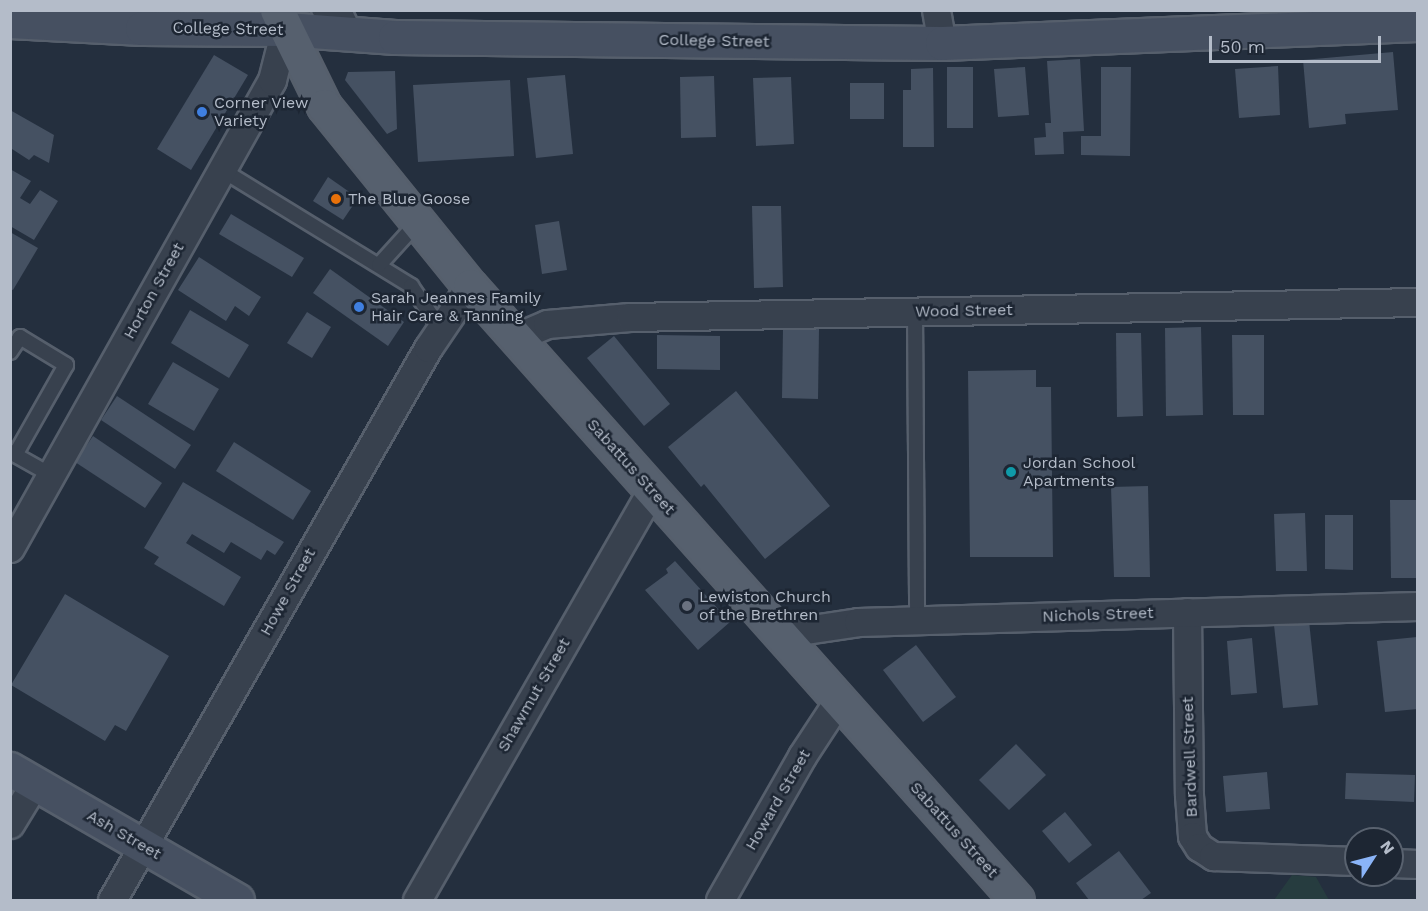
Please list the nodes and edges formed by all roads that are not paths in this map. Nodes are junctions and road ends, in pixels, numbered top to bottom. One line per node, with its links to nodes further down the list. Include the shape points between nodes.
1 (319, 10): 3 (lane, via 322,15)
2 (936, 10): 7 (street)
3 (346, 19): 4 (main road, College Street); 7 (main road, College Street)
4 (281, 20): 5 (main road, College Street, via 142,28); 8 (street, Horton Street, via 272,80); 9 (main road, Sabattus Street, via 324,106)
5 (10, 21)
6 (1418, 24): 7 (main road, College Street)
7 (942, 43)
8 (222, 170): 10 (lane); 18 (street, Horton Street)
9 (418, 222): 10 (lane); 11 (main road, Sabattus Street)
10 (379, 265): 14 (lane, via 411,286)
11 (470, 286): 14 (street, Howe Street); 15 (main road, Sabattus Street)
12 (1418, 302): 13 (street, Wood Street)
13 (915, 312): 15 (street, Wood Street, via 630,317 547,324 526,333); 23 (lane)
14 (440, 328): 28 (street, Howe Street)
15 (519, 344): 19 (main road, Sabattus Street)
16 (10, 352): 17 (lane, via 20,337 66,365)
17 (13, 454): 18 (lane)
18 (51, 475): 20 (street, Horton Street)
19 (652, 489): 24 (main road, Sabattus Street); 32 (street, Shawmut Street)
20 (14, 533)
21 (1418, 606): 22 (street, Nichols Street)
22 (1187, 612): 23 (street, Nichols Street); 29 (street, Bardwell Street, via 1188,795 1192,837 1213,856)
23 (917, 620): 24 (street, Nichols Street, via 858,622)
24 (779, 634): 25 (main road, Sabattus Street)
25 (838, 701): 33 (street, Howard Street); 34 (main road, Sabattus Street)
26 (23, 776): 27 (street); 28 (main road, Ash Street)
27 (10, 824)
28 (143, 846): 30 (street, Howe Street); 31 (main road, Ash Street)
29 (1344, 861)
30 (112, 900)
31 (237, 900)
32 (417, 900)
33 (720, 900)
34 (1017, 900)

